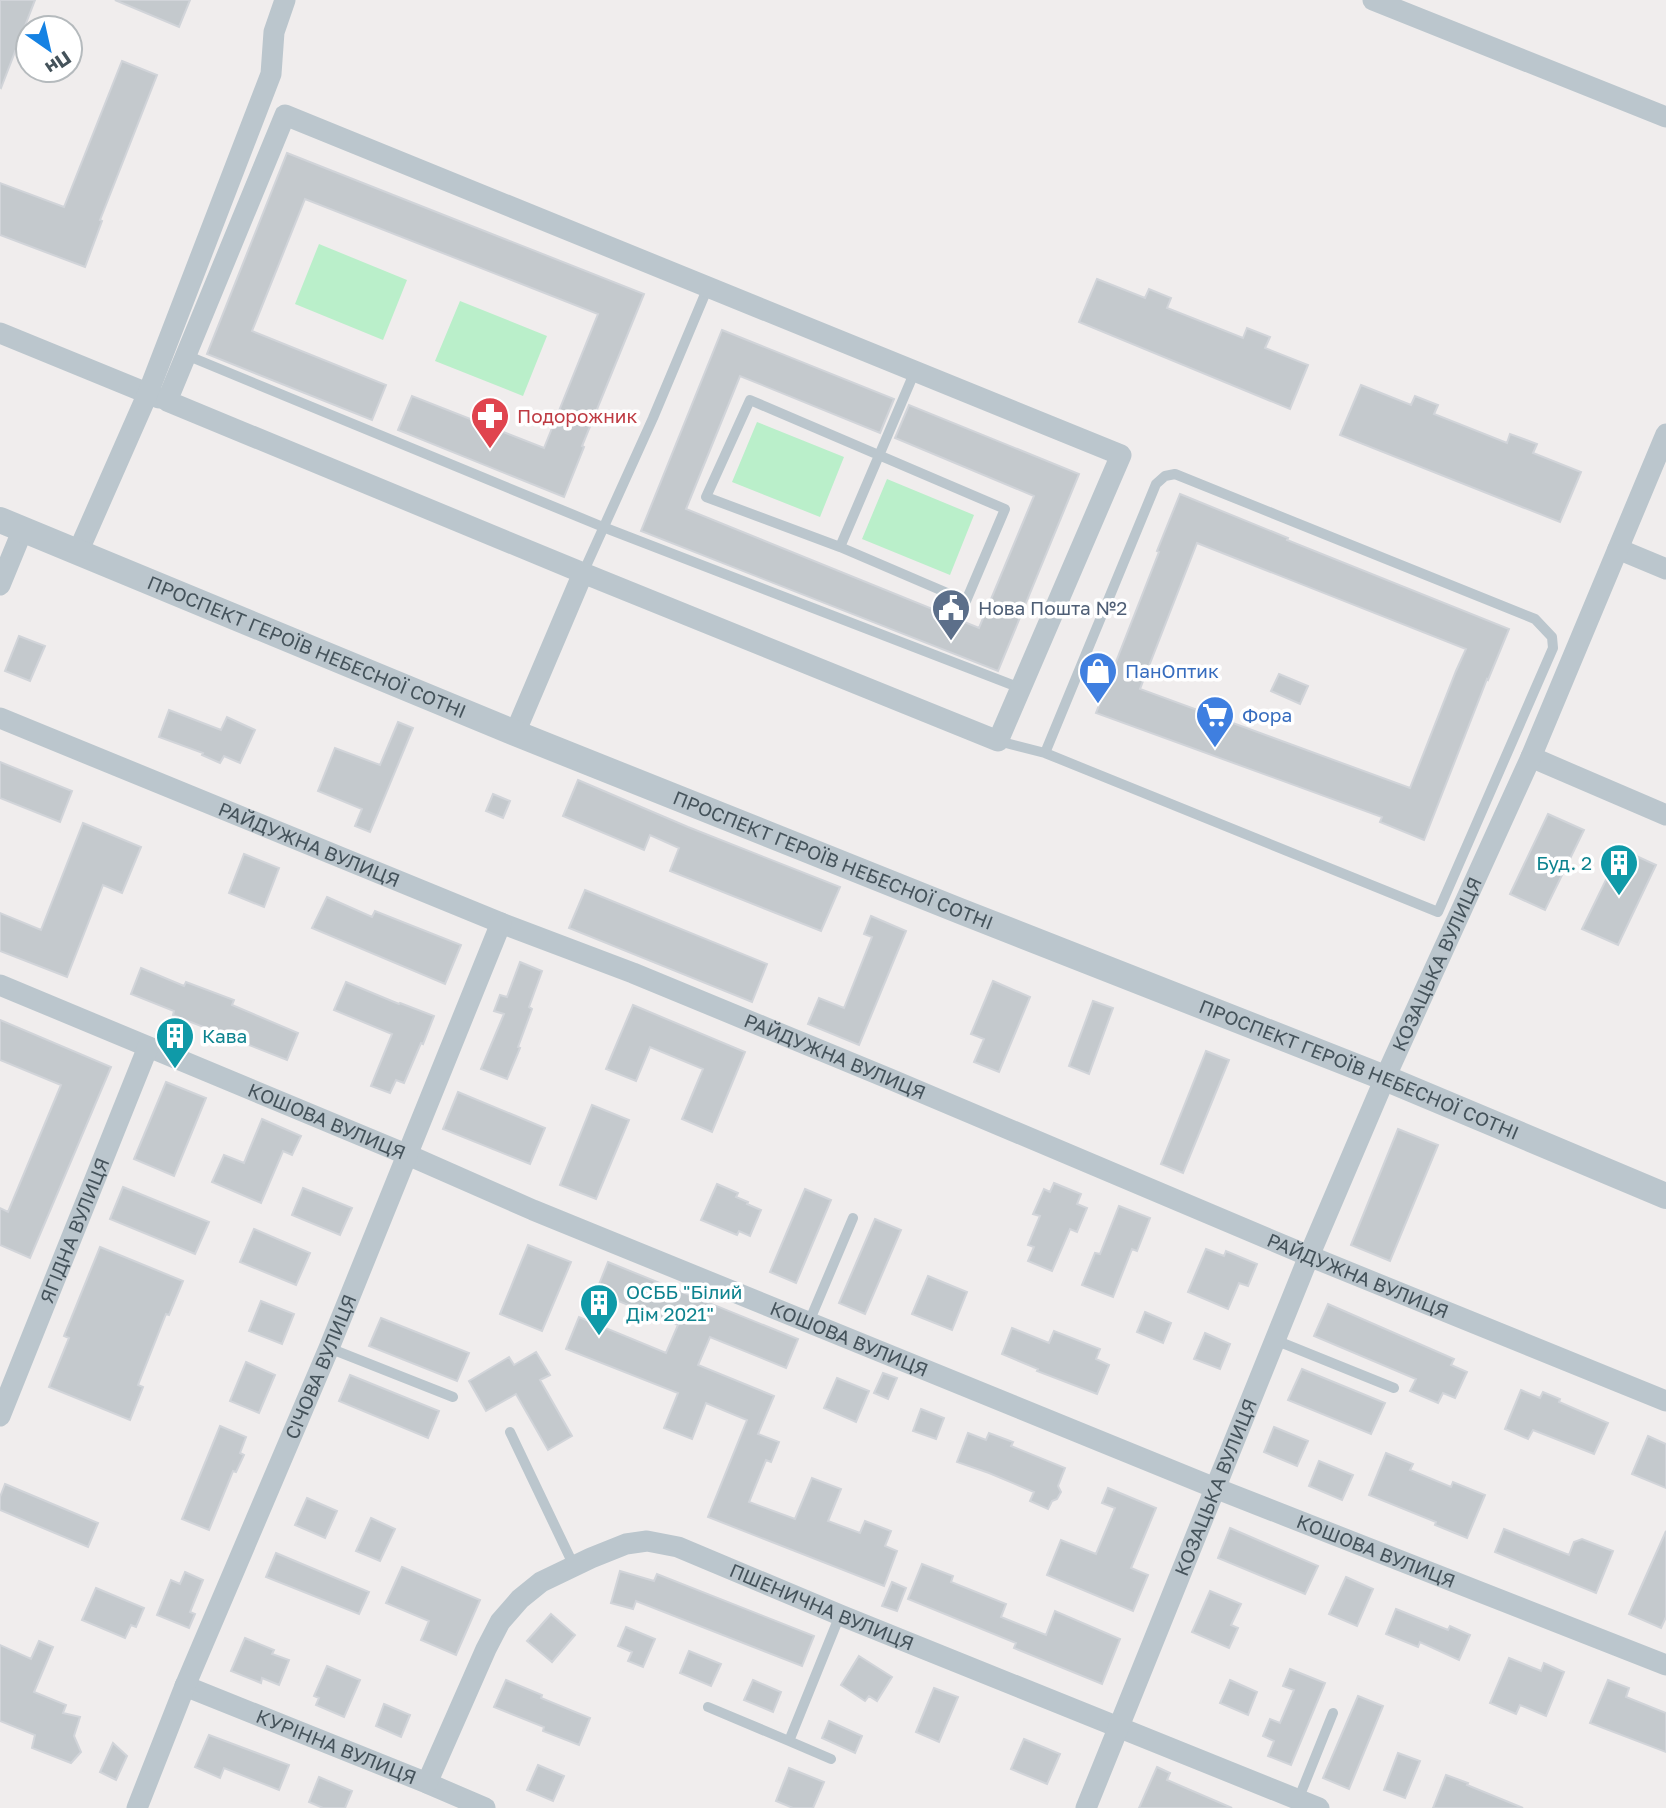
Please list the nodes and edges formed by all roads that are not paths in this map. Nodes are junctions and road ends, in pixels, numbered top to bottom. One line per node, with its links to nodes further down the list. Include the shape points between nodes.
1 (285, 0): 8 (street, via 274,32 271,74)
2 (1373, 0): 3 (street)
3 (1666, 117)
4 (708, 287): 6 (street, via 285,115); 7 (street); 12 (lane)
5 (0, 334): 8 (street)
6 (186, 355): 8 (street); 12 (lane)
7 (915, 372): 10 (lane); 19 (street, via 1121,455)
8 (158, 397): 15 (street); 17 (street)
9 (1666, 434): 14 (street, КОЗАЦЬКА ВУЛИЦЯ)
10 (878, 456): 13 (lane); 13 (lane, via 1005,509 966,601); 13 (lane, via 750,400 706,497)
11 (12, 525): 15 (street, ПРОСПЕКТ ГЕРОЇВ НЕБЕСНОЇ СОТНІ); 18 (street)
12 (604, 527): 17 (lane); 19 (lane)
13 (840, 547)
14 (1618, 549): 16 (street); 24 (street, КОЗАЦЬКА ВУЛИЦЯ)
15 (78, 552): 21 (street, ПРОСПЕКТ ГЕРОЇВ НЕБЕСНОЇ СОТНІ)
16 (1666, 569)
17 (583, 573): 21 (street); 22 (street)
18 (0, 585)
19 (1020, 688): 22 (street)
20 (0, 718): 27 (street, РАЙДУЖНА ВУЛИЦЯ)
21 (515, 733): 30 (street, ПРОСПЕКТ ГЕРОЇВ НЕБЕСНОЇ СОТНІ)
22 (999, 741): 23 (lane)
23 (1045, 753): 26 (lane); 26 (lane, via 1156,484 1165,476 1175,474 1535,619 1552,637 1553,648)
24 (1531, 757): 25 (street); 26 (street, КОЗАЦЬКА ВУЛИЦЯ)
25 (1666, 815)
26 (1448, 916): 30 (street, КОЗАЦЬКА ВУЛИЦЯ)
27 (501, 923): 31 (street, СІЧОВА ВУЛИЦЯ); 34 (street, РАЙДУЖНА ВУЛИЦЯ, via 633,973)
28 (0, 985): 29 (street, КОШОВА ВУЛИЦЯ)
29 (148, 1047): 31 (street, КОШОВА ВУЛИЦЯ); 41 (street, ЯГІДНА ВУЛИЦЯ)
30 (1385, 1078): 32 (street, ПРОСПЕКТ ГЕРОЇВ НЕБЕСНОЇ СОТНІ); 34 (street, КОЗАЦЬКА ВУЛИЦЯ)
31 (408, 1155): 35 (street, КОШОВА ВУЛИЦЯ); 37 (street, СІЧОВА ВУЛИЦЯ)
32 (1666, 1196)
33 (853, 1218): 35 (lane)
34 (1309, 1256): 36 (street, КОЗАЦЬКА ВУЛИЦЯ); 40 (street, РАЙДУЖНА ВУЛИЦЯ)
35 (809, 1322): 43 (street, КОШОВА ВУЛИЦЯ)
36 (1275, 1340): 38 (lane); 43 (street, КОЗАЦЬКА ВУЛИЦЯ)
37 (329, 1348): 39 (lane); 47 (street, СІЧОВА ВУЛИЦЯ)
38 (1394, 1388)
39 (453, 1396)
40 (1666, 1401)
41 (0, 1416)
42 (510, 1432): 44 (lane)
43 (1215, 1488): 46 (street, КОШОВА ВУЛИЦЯ); 50 (street, КОЗАЦЬКА ВУЛИЦЯ)
44 (574, 1566): 45 (street, ПШЕНИЧНА ВУЛИЦЯ, via 626,1544 647,1541 678,1547); 53 (street, ПШЕНИЧНА ВУЛИЦЯ, via 541,1582 500,1622)
45 (840, 1615): 50 (street, ПШЕНИЧНА ВУЛИЦЯ); 51 (lane)
46 (1666, 1665)
47 (186, 1686): 53 (street, КУРІННА ВУЛИЦЯ); 55 (street, СІЧОВА ВУЛИЦЯ)
48 (709, 1707): 51 (lane)
49 (1333, 1713): 54 (lane)
50 (1119, 1727): 54 (street, ПШЕНИЧНА ВУЛИЦЯ); 57 (street, КОЗАЦЬКА ВУЛИЦЯ)
51 (789, 1741): 52 (lane)
52 (831, 1759)
53 (427, 1783): 56 (street, КУРІННА ВУЛИЦЯ)
54 (1298, 1800): 58 (street, ПШЕНИЧНА ВУЛИЦЯ)
55 (137, 1808)
56 (485, 1808)
57 (1086, 1808)
58 (1319, 1808)

